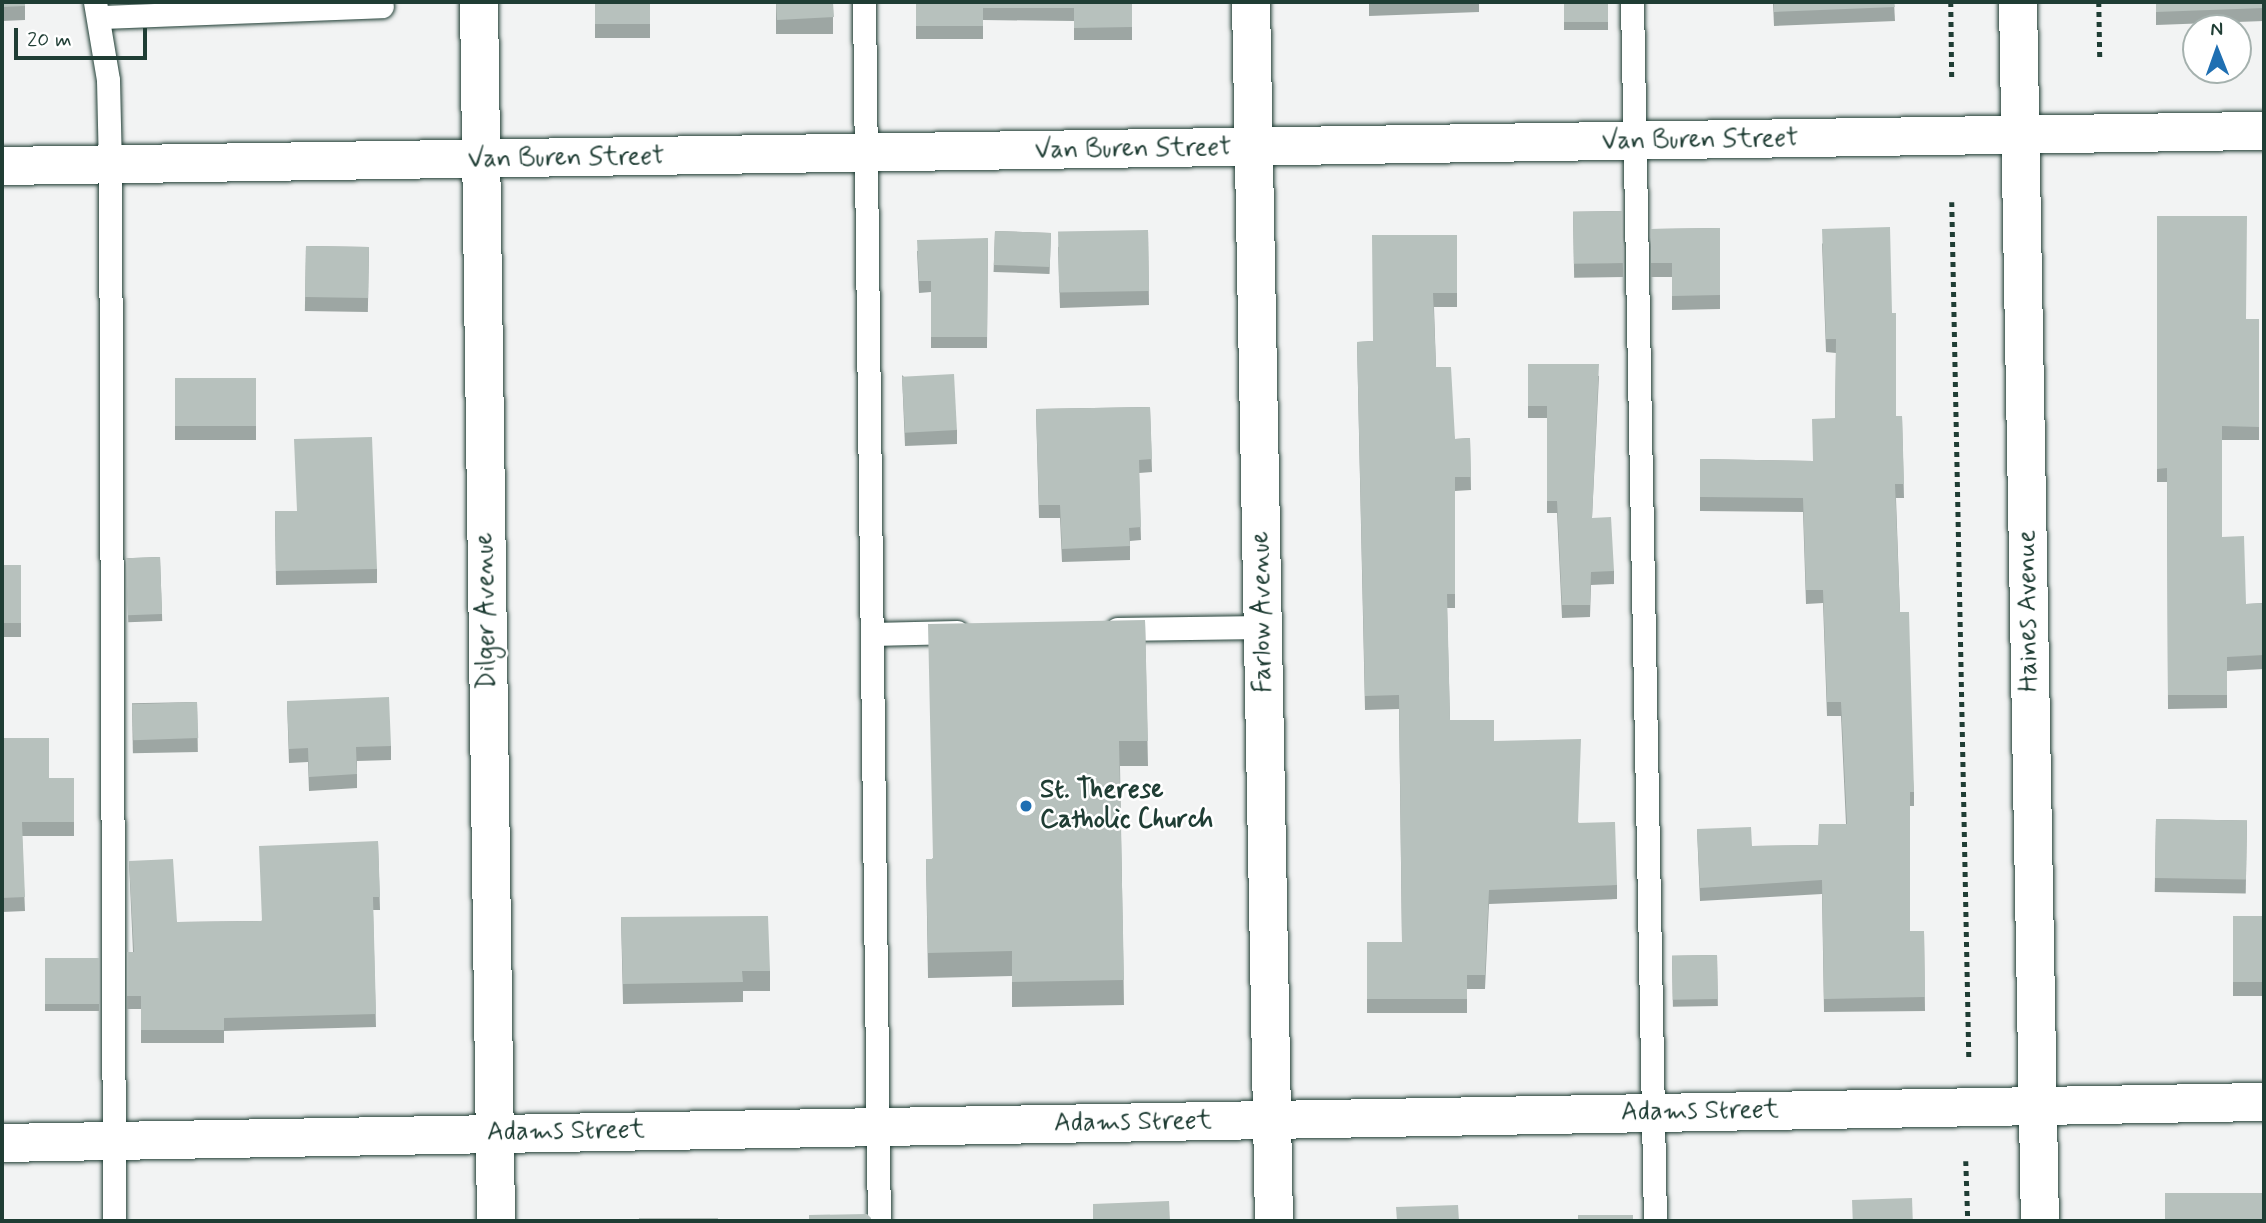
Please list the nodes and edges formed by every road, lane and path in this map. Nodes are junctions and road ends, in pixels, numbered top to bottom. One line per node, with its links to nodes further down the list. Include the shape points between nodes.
1 (479, 2): 17 (street, Dilger Avenue)
2 (864, 2): 16 (lane)
3 (1251, 2): 15 (street, Farlow Avenue)
4 (1632, 2): 14 (lane)
5 (1951, 2): 11 (path)
6 (2018, 2): 13 (street, Haines Avenue)
7 (2099, 2): 10 (path)
8 (382, 6): 9 (lane)
9 (98, 9): 18 (lane)
10 (2100, 57)
11 (1952, 80)
12 (2264, 131): 13 (street, Van Buren Street)
13 (2020, 136): 14 (street, Van Buren Street); 27 (street, Haines Avenue)
14 (1633, 142): 15 (street, Van Buren Street); 28 (lane)
15 (1253, 148): 16 (street, Van Buren Street); 21 (street, Farlow Avenue)
16 (868, 154): 17 (street, Van Buren Street); 24 (lane)
17 (482, 160): 18 (street, Van Buren Street); 31 (street, Dilger Avenue)
18 (110, 165): 19 (street, Van Buren Street); 32 (lane)
19 (2, 166)
20 (1952, 202): 25 (path)
21 (1263, 627): 22 (lane); 29 (street, Farlow Avenue)
22 (1092, 630)
23 (982, 632): 24 (lane)
24 (872, 634): 30 (lane)
25 (1969, 1060)
26 (2264, 1102): 27 (street, Adams Street)
27 (2038, 1105): 28 (street, Adams Street); 41 (street, Haines Avenue)
28 (1653, 1112): 29 (street, Adams Street); 39 (lane)
29 (1273, 1121): 30 (street, Adams Street); 38 (street, Farlow Avenue)
30 (877, 1128): 31 (street, Adams Street); 37 (lane)
31 (494, 1133): 32 (street, Adams Street); 36 (street, Dilger Avenue)
32 (113, 1141): 33 (street, Adams Street); 35 (lane)
33 (2, 1143)
34 (1966, 1161): 40 (path)
35 (114, 1221)
36 (495, 1221)
37 (879, 1221)
38 (1274, 1221)
39 (1655, 1221)
40 (1968, 1221)
41 (2040, 1221)

